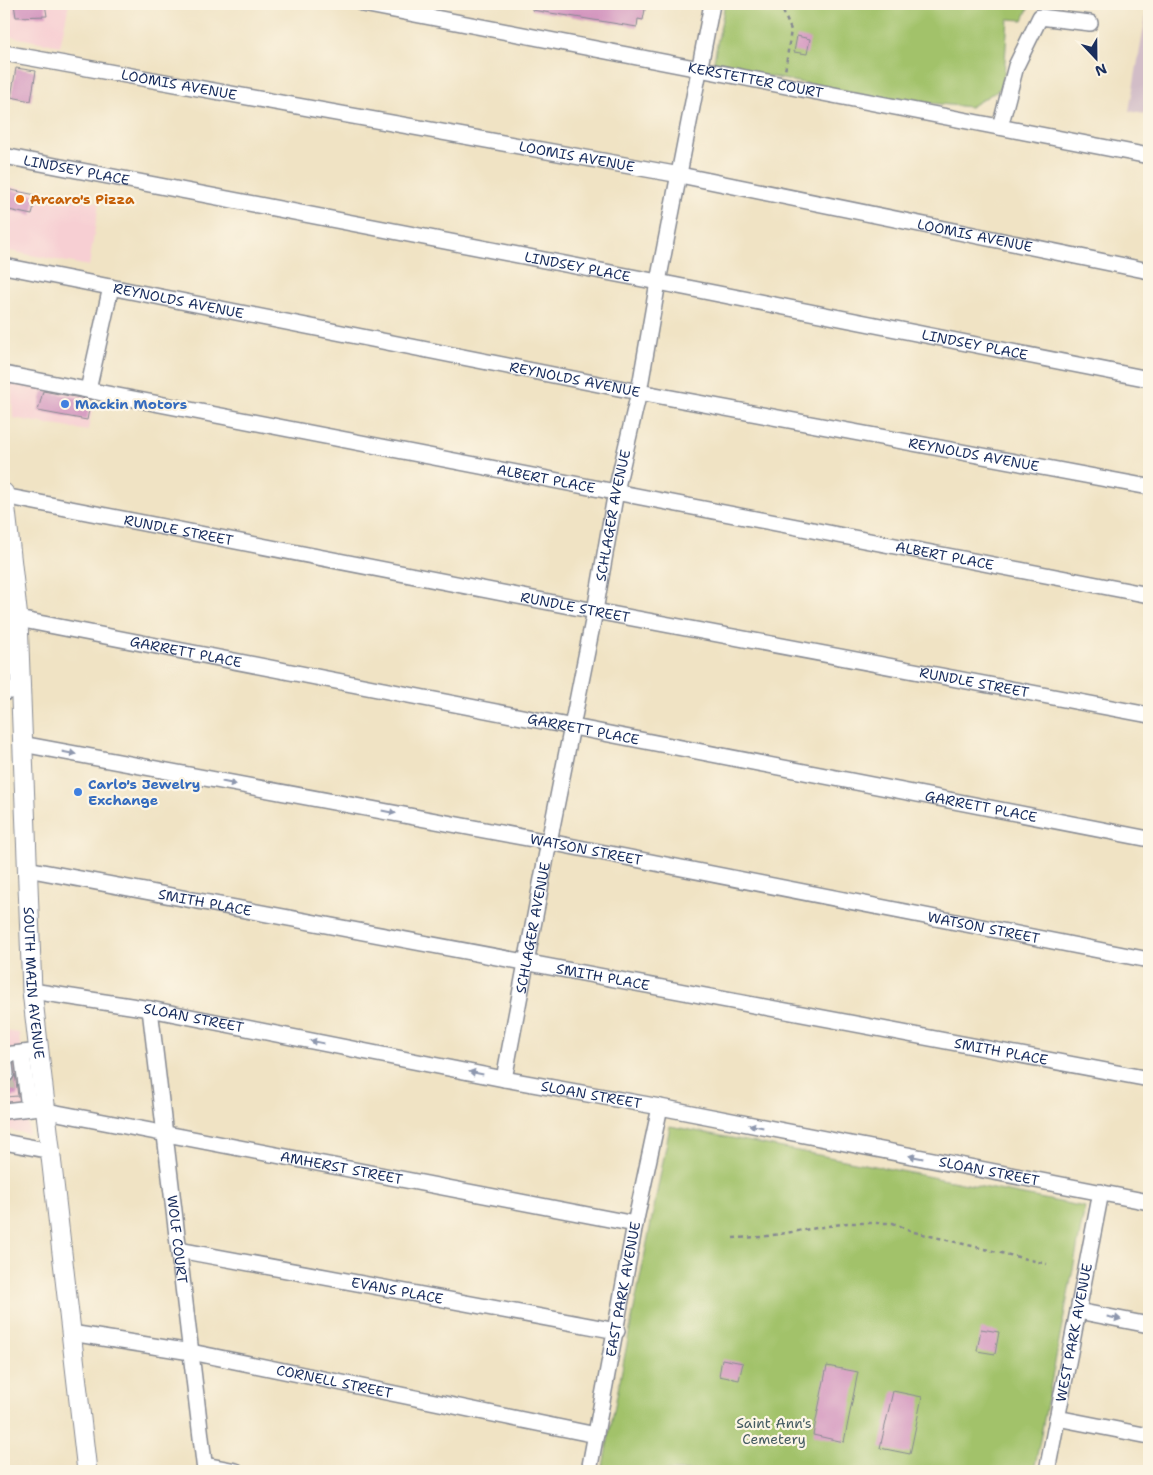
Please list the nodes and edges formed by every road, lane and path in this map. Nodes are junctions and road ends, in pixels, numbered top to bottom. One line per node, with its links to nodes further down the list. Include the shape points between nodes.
1 (363, 4): 6 (street, KERSTETTER COURT)
2 (712, 4): 6 (street, SCHLAGER AVENUE)
3 (780, 4): 7 (path, via 791,30)
4 (1090, 23): 8 (street, via 1040,17 1016,66)
5 (4, 53): 11 (street, LOOMIS AVENUE)
6 (700, 70): 7 (street, KERSTETTER COURT); 11 (street, SCHLAGER AVENUE)
7 (784, 85): 8 (street, KERSTETTER COURT)
8 (1000, 127): 10 (street, KERSTETTER COURT)
9 (4, 156): 14 (street, LINDSEY PLACE)
10 (1149, 156)
11 (680, 175): 13 (street, LOOMIS AVENUE); 14 (street, SCHLAGER AVENUE)
12 (4, 266): 15 (street, REYNOLDS AVENUE)
13 (1149, 271)
14 (658, 282): 17 (street, LINDSEY PLACE); 19 (street, SCHLAGER AVENUE)
15 (111, 287): 18 (street); 19 (street, REYNOLDS AVENUE)
16 (4, 374): 18 (street, ALBERT PLACE)
17 (1149, 379)
18 (88, 390): 21 (street, ALBERT PLACE)
19 (639, 392): 20 (street, REYNOLDS AVENUE); 21 (street, SCHLAGER AVENUE)
20 (1149, 487)
21 (616, 491): 23 (street, ALBERT PLACE); 24 (street, SCHLAGER AVENUE)
22 (4, 495): 24 (street, RUNDLE STREET); 25 (main road, SOUTH MAIN AVENUE)
23 (1149, 595)
24 (595, 611): 27 (street, RUNDLE STREET); 28 (street, SCHLAGER AVENUE)
25 (18, 619): 26 (main road, SOUTH MAIN AVENUE); 28 (street, GARRETT PLACE)
26 (11, 690): 29 (main road, SOUTH MAIN AVENUE)
27 (1149, 715)
28 (573, 727): 30 (street, GARRETT PLACE); 31 (street, SCHLAGER AVENUE)
29 (22, 744): 31 (street, WATSON STREET, one-way to 31); 32 (main road, SOUTH MAIN AVENUE)
30 (1149, 840)
31 (549, 842): 33 (street, WATSON STREET); 34 (street, SCHLAGER AVENUE)
32 (27, 869): 34 (street, SMITH PLACE); 35 (main road, SOUTH MAIN AVENUE)
33 (1149, 960)
34 (527, 962): 40 (street, SCHLAGER AVENUE); 41 (street, SMITH PLACE)
35 (32, 990): 36 (street, SLOAN STREET); 37 (main road, SOUTH MAIN AVENUE)
36 (150, 1009): 40 (street, SLOAN STREET, one-way to 36); 45 (street, WOLF COURT)
37 (31, 1052): 38 (street); 44 (main road, SOUTH MAIN AVENUE)
38 (4, 1054): 39 (street)
39 (6, 1074)
40 (504, 1079): 43 (street, SLOAN STREET)
41 (1149, 1079)
42 (7, 1106): 44 (street, AMHERST STREET)
43 (660, 1107): 48 (street, SLOAN STREET, one-way to 43); 50 (street, EAST PARK AVENUE)
44 (41, 1108): 45 (street, AMHERST STREET); 47 (main road, SOUTH MAIN AVENUE)
45 (165, 1133): 50 (street, AMHERST STREET); 52 (street, WOLF COURT)
46 (4, 1142): 47 (street)
47 (51, 1151): 57 (main road, SOUTH MAIN AVENUE)
48 (1101, 1192): 49 (street, SLOAN STREET); 54 (street, WEST PARK AVENUE)
49 (1149, 1202)
50 (635, 1224): 56 (street, EAST PARK AVENUE)
51 (733, 1238): 53 (path, via 761,1237 847,1223 893,1223 914,1232)
52 (179, 1250): 56 (street, EVANS PLACE); 58 (street, WOLF COURT)
53 (1047, 1264)
54 (1078, 1311): 55 (street, one-way to 55); 59 (street, WEST PARK AVENUE)
55 (1149, 1324)
56 (616, 1331): 60 (street, EAST PARK AVENUE)
57 (71, 1333): 58 (street, CORNELL STREET); 63 (main road, SOUTH MAIN AVENUE)
58 (191, 1352): 60 (street, CORNELL STREET); 62 (street, WOLF COURT)
59 (1057, 1418): 61 (street); 66 (street, WEST PARK AVENUE)
60 (596, 1435): 65 (street, EAST PARK AVENUE)
61 (1149, 1436)
62 (205, 1468): 64 (street)
63 (86, 1471)
64 (236, 1471)
65 (589, 1471)
66 (1047, 1471)

